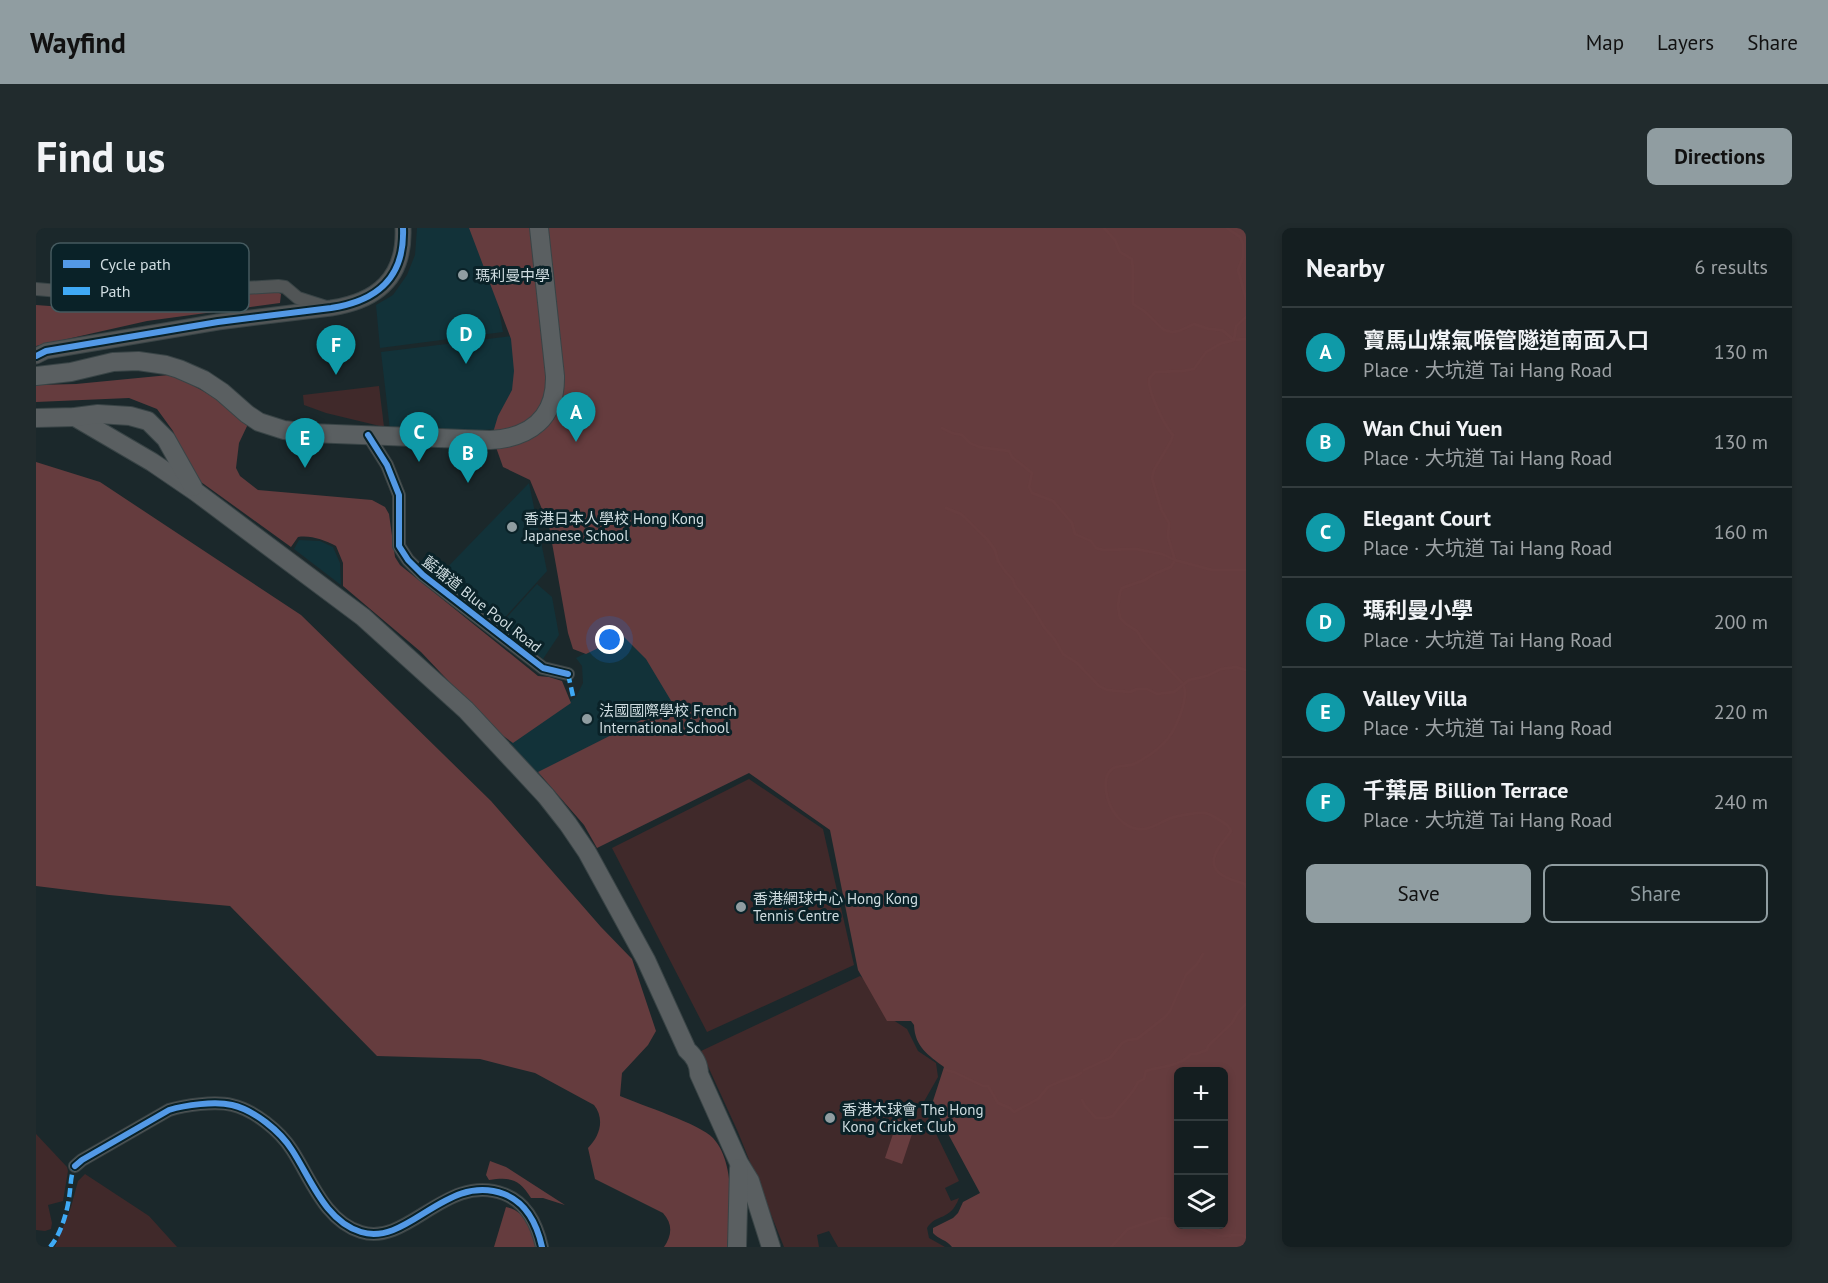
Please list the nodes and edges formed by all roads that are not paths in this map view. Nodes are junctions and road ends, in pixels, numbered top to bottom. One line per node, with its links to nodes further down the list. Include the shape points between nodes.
1 (403, 228): 7 (street, via 399,261 382,288 357,303)
2 (539, 228): 13 (main road, via 555,376 554,396 545,416 525,432 490,440)
3 (274, 286): 4 (street); 7 (street, via 285,287 298,298); 8 (street, via 285,291)
4 (249, 288)
5 (36, 289): 6 (street)
6 (51, 290)
7 (331, 308): 8 (street)
8 (289, 312): 9 (street, via 170,329)
9 (36, 356)
10 (36, 376): 13 (main road, via 113,362 152,363 204,380 266,425 294,431)
11 (75, 417): 12 (main road); 14 (main road, via 130,416 148,421); 15 (main road)
12 (36, 418)
13 (368, 435): 17 (street, 藍塘道 Blue Pool Road, via 387,465 399,495 399,546 408,560 543,668)
14 (166, 439): 15 (main road, via 163,457); 16 (main road)
15 (152, 462): 16 (main road)
16 (196, 492): 18 (main road, via 363,617 466,710 546,796 587,852 646,960 687,1050 699,1066 699,1074)
17 (568, 674)
18 (739, 1163): 21 (main road); 22 (main road, via 750,1181)
19 (75, 1166): 20 (street, via 169,1110 231,1105 282,1136 323,1202 354,1230 389,1232 449,1199 484,1190 509,1196 522,1206 536,1226)
20 (542, 1247)
21 (737, 1247)
22 (771, 1247)

